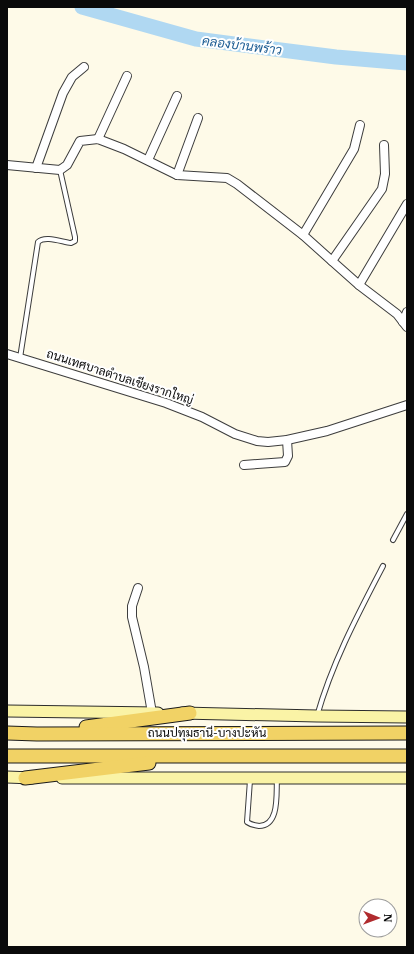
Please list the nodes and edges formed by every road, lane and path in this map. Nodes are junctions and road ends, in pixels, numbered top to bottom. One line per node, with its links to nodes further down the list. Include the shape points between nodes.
1 (84, 67): 10 (street, via 72,77 63,93)
2 (127, 76): 6 (street)
3 (177, 96): 8 (street)
4 (198, 118): 12 (street)
5 (360, 125): 14 (street, via 354,149)
6 (98, 139): 8 (street); 11 (street, via 80,141 68,165)
7 (384, 145): 15 (street, via 385,174 382,189)
8 (148, 160): 12 (street)
9 (7, 165): 10 (street)
10 (36, 168): 11 (street)
11 (60, 170): 20 (lane, via 75,241 71,243 45,238 38,242)
12 (177, 175): 14 (street, via 227,178)
13 (407, 204): 16 (street)
14 (303, 235): 15 (street)
15 (332, 261): 16 (street)
16 (359, 285): 18 (street, via 397,314)
17 (407, 312): 18 (street)
18 (405, 324)
19 (7, 354): 20 (street, ถนนเทศบาลตำบลเชียงรากใหญ่)
20 (20, 358): 22 (street, ถนนเทศบาลตำบลเชียงรากใหญ่, via 166,403 235,434 257,441)
21 (407, 405): 22 (street, ถนนเทศบาลตำบลเชียงรากใหญ่)
22 (287, 440): 23 (street, via 288,456 285,462)
23 (244, 465)
24 (407, 514): 25 (lane)
25 (393, 540)
26 (383, 566): 31 (lane, via 353,624 328,682)
27 (138, 588): 29 (street, via 132,606 132,617)
28 (7, 711): 29 (main road)
29 (152, 713): 30 (main road)
30 (190, 713): 31 (main road); 35 (main road)
31 (317, 716): 32 (main road)
32 (407, 716)
33 (7, 732): 35 (main road, ถนนปทุมธานี-บางปะหัน)
34 (407, 733): 35 (main road, ถนนปทุมธานี-บางปะหัน)
35 (37, 734)
36 (7, 756): 37 (main road, ถนนปทุมธานี-บางปะหัน)
37 (205, 756): 38 (main road, ถนนปทุมธานี-บางปะหัน); 40 (main road)
38 (407, 756)
39 (7, 777): 40 (main road)
40 (25, 778): 42 (main road)
41 (407, 778): 43 (main road)
42 (250, 779): 43 (main road); 43 (lane, via 247,822 263,826 273,817 276,808)
43 (277, 779)

